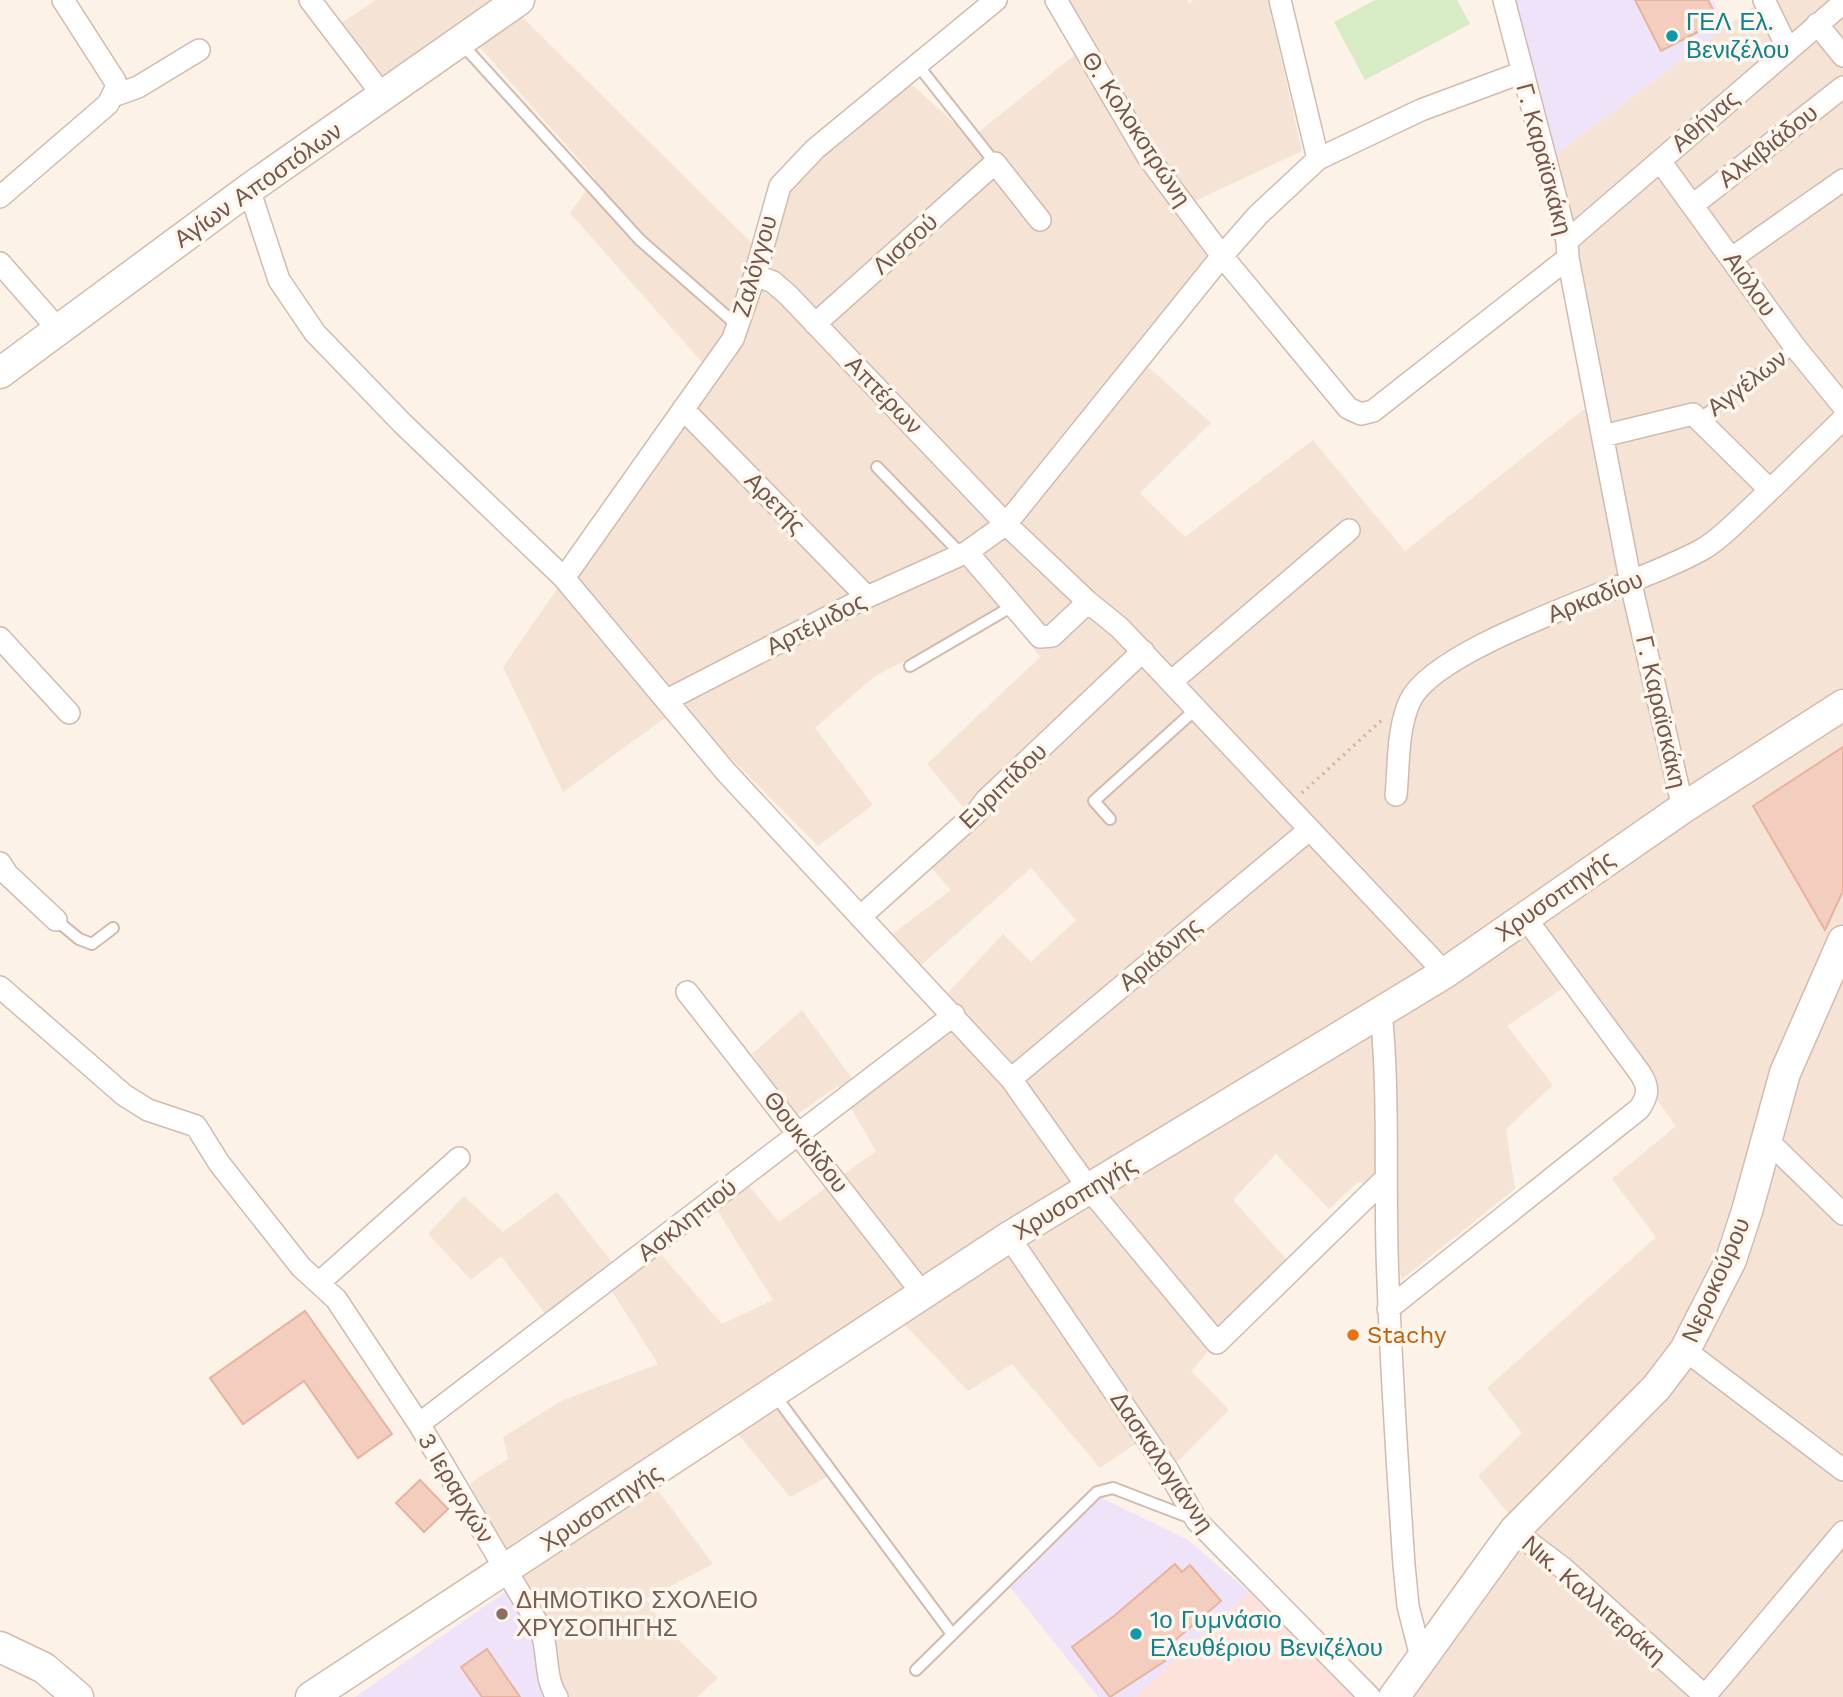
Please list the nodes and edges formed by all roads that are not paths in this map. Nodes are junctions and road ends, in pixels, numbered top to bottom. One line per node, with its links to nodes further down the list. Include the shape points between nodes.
1 (63, 0): 18 (street, via 115,81)
2 (310, 0): 19 (street)
3 (519, 0): 11 (street, Αγίων Αποστόλων)
4 (996, 0): 15 (street, Ζαλόγγου)
5 (1056, 0): 29 (street, Θ. Κολοκοτρώνη, via 1149,157)
6 (1279, 0): 20 (street)
7 (1504, 0): 16 (street)
8 (1764, 0): 12 (street)
9 (1843, 2): 10 (street, Αθήνας)
10 (1817, 24): 12 (street, Αθήνας); 14 (street)
11 (461, 42): 19 (street, Αγίων Αποστόλων); 34 (lane, via 640,240)
12 (1788, 49): 21 (street, Αθήνας)
13 (199, 50): 18 (street, via 138,87)
14 (1843, 56)
15 (917, 64): 22 (lane); 32 (street, Ζαλόγγου, via 815,149 780,186)
16 (1523, 72): 20 (street, Γ. Καραϊσκάκη, via 1422,110); 28 (street, Γ. Καραϊσκάκη)
17 (1843, 87): 26 (street, Αλκιβιάδου)
18 (113, 96): 25 (street)
19 (384, 97): 24 (street, Αγίων Αποστόλων)
20 (1318, 159): 29 (street, Γ. Καραϊσκάκη)
21 (1660, 161): 26 (street, Αιόλου); 28 (street, Αθήνας)
22 (995, 163): 27 (street); 33 (street, Λισσού)
23 (1843, 180): 30 (street)
24 (249, 190): 35 (street, Αγίων Αποστόλων); 48 (street, via 279,280 315,333)
25 (0, 197)
26 (1693, 205): 30 (street, Αιόλου)
27 (1040, 220)
28 (1568, 250): 29 (street, Θ. Κολοκοτρώνη, via 1373,411 1361,414 1339,401); 42 (street, Γ. Καραϊσκάκη)
29 (1222, 256): 45 (street, Γ. Καραϊσκάκη)
30 (1732, 258): 36 (street, Αιόλου)
31 (0, 263): 35 (street)
32 (755, 275): 33 (street, Απτέρων, via 781,289); 34 (street, Ζαλόγγου)
33 (815, 324): 45 (street, Απτέρων)
34 (738, 326): 39 (street, Ζαλόγγου, via 722,357)
35 (58, 329): 37 (street, Αγίων Αποστόλων)
36 (1795, 347): 38 (street, Αιόλου); 40 (lane, Αγγέλων)
37 (0, 373)
38 (1843, 406)
39 (683, 409): 48 (street, Ζαλόγγου); 50 (street, Αρετής)
40 (1696, 417): 42 (street, Αγγέλων); 44 (street)
41 (1843, 419): 44 (street, Αρκαδίου)
42 (1602, 436): 49 (street, Γ. Καραϊσκάκη)
43 (877, 467): 47 (lane)
44 (1770, 490): 49 (street, Αρκαδίου, via 1706,548)
45 (1006, 524): 47 (street, Γ. Καραϊσκάκη); 51 (street)
46 (1349, 530): 56 (street)
47 (964, 554): 50 (street, Αρτέμιδος); 52 (street)
48 (564, 578): 57 (street)
49 (1631, 584): 61 (street, Αρκαδίου, via 1513,630 1451,663 1411,699 1403,722); 62 (street, Γ. Καραϊσκάκη)
50 (867, 597): 57 (street, Αρτέμιδος)
51 (1088, 602): 52 (street, via 1046,638 1034,634); 54 (street)
52 (1011, 607): 55 (lane)
53 (0, 638): 60 (street)
54 (1143, 651): 56 (street); 67 (street, Ευριπίδου, via 977,812)
55 (910, 666)
56 (1171, 681): 59 (street)
57 (667, 700): 67 (street, via 726,772)
58 (1843, 705): 62 (street, Χρυσοπηγής)
59 (1196, 709): 63 (lane, via 1094,801); 64 (street)
60 (69, 713)
61 (1396, 795)
62 (1683, 808): 66 (street, Χρυσοπηγής)
63 (1110, 819)
64 (1309, 830): 71 (street); 76 (street, Αριάδνης)
65 (0, 863): 68 (street)
66 (1524, 916): 71 (street, Χρυσοπηγής); 86 (street, via 1640,1073 1648,1086 1647,1098)
67 (860, 917): 75 (street)
68 (56, 920): 69 (lane, via 92,944)
69 (114, 928)
70 (1843, 941): 78 (street, Νεροκούρου, via 1785,1073)
71 (1445, 973): 74 (street, Χρυσοπηγής)
72 (0, 987): 84 (street, 3 Ιεραρχών, via 124,1095 148,1110 196,1125 219,1163 301,1267)
73 (687, 992): 77 (street, Θουκιδίδου)
74 (1381, 1012): 80 (street, via 1387,1071); 81 (street, Χρυσοπηγής)
75 (954, 1015): 76 (street); 77 (street, Ασκληπιού)
76 (1011, 1079): 81 (street)
77 (798, 1132): 85 (street, Θουκιδίδου); 89 (street, Ασκληπιού)
78 (1766, 1139): 82 (street); 87 (street, Νεροκούρου, via 1731,1260)
79 (459, 1158): 84 (street)
80 (1385, 1179): 81 (street, via 1217,1343); 86 (street)
81 (1090, 1191): 83 (street, Χρυσοπηγής)
82 (1843, 1214)
83 (1009, 1237): 85 (street, Χρυσοπηγής); 91 (street, Δασκαλογιάννη, via 1167,1469)
84 (324, 1285): 89 (street, 3 Ιεραρχών)
85 (923, 1294): 88 (street, Χρυσοπηγής)
86 (1388, 1309): 97 (street, via 1404,1565)
87 (1685, 1350): 90 (street); 92 (street, Νεροκούρου, via 1656,1388)
88 (774, 1394): 94 (street, Χρυσοπηγής); 95 (lane)
89 (419, 1424): 94 (street, 3 Ιεραρχών)
90 (1843, 1470)
91 (1197, 1521): 95 (lane, via 1133,1494 1104,1488); 102 (street, Δασκαλογιάννη)
92 (1514, 1531): 97 (street, Νεροκούρου); 104 (street, Νικ. Καλλιτεράκη, via 1563,1568)
93 (1843, 1532): 104 (street)
94 (505, 1571): 100 (street, Χρυσοπηγής); 101 (street, 3 Ιεραρχών, via 541,1629 548,1648 549,1685)
95 (952, 1634): 98 (lane)
96 (0, 1647): 99 (street, via 44,1668)
97 (1420, 1657): 103 (street, Νεροκούρου)
98 (916, 1670)
99 (78, 1697)
100 (311, 1697)
101 (557, 1697)
102 (1370, 1697)
103 (1394, 1697)
104 (1706, 1697)

